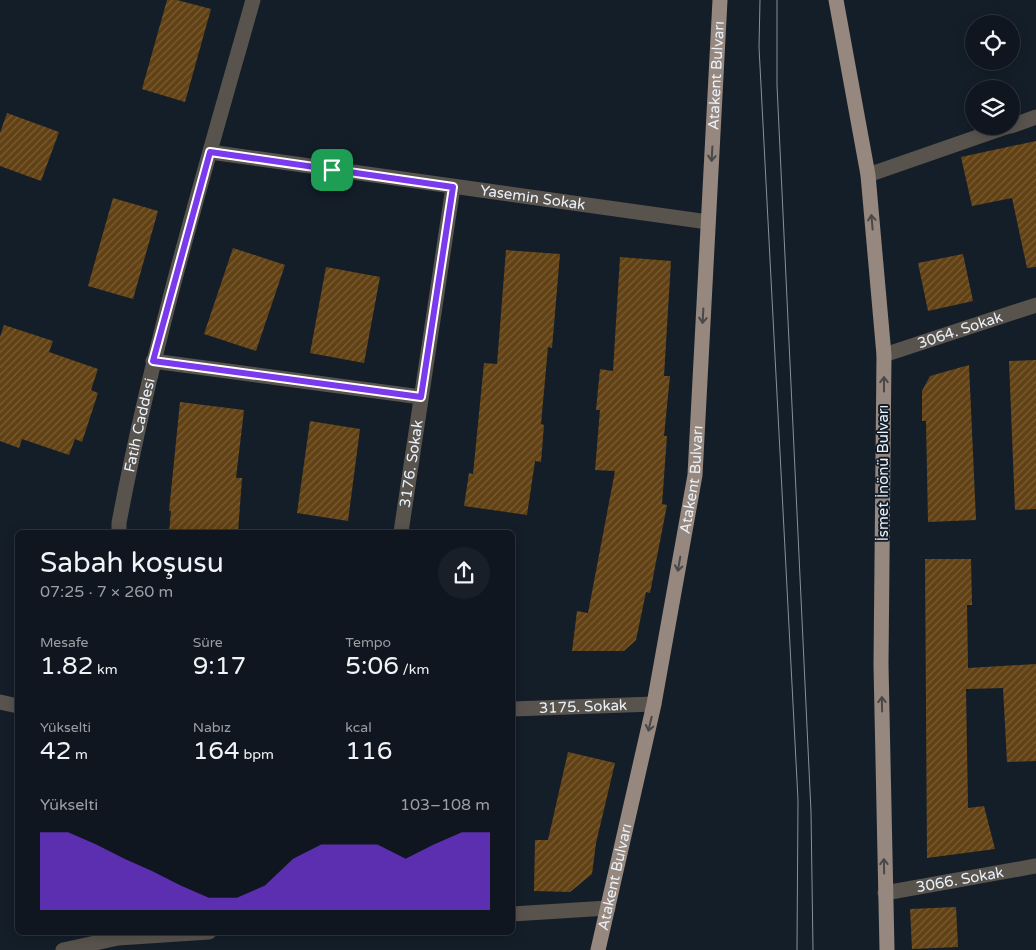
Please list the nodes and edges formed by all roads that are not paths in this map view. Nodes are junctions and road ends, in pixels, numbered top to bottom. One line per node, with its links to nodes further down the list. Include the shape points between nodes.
1 (253, 0): 7 (street, Fatih Caddesi)
2 (720, 0): 10 (main road, Atakent Bulvarı, one-way to 10)
3 (836, 0): 8 (main road, İsmet İnönü Bulvarı)
4 (1036, 117): 5 (street)
5 (1020, 123)
6 (984, 135): 8 (street)
7 (210, 152): 9 (street, Yasemin Sokak); 13 (street, Fatih Caddesi)
8 (868, 175): 12 (main road, İsmet İnönü Bulvarı, one-way to 8)
9 (453, 187): 10 (street, Yasemin Sokak); 14 (street, 3176. Sokak)
10 (708, 222): 18 (main road, Atakent Bulvarı, one-way to 18, via 695,475)
11 (1036, 306): 12 (street, 3064. Sokak)
12 (884, 355): 22 (main road, İsmet İnönü Bulvarı, one-way to 12, via 881,665)
13 (153, 361): 14 (street); 15 (street, Fatih Caddesi, via 135,435)
14 (421, 397): 16 (street, 3176. Sokak)
15 (119, 530)
16 (401, 530)
17 (0, 702): 19 (street)
18 (654, 704): 20 (street, 3175. Sokak); 23 (main road, Atakent Bulvarı, one-way to 23)
19 (15, 705)
20 (515, 709)
21 (1036, 866): 22 (street, 3066. Sokak)
22 (885, 893): 29 (main road, İsmet İnönü Bulvarı)
23 (608, 908): 24 (street); 28 (main road, Atakent Bulvarı)
24 (515, 914)
25 (175, 935): 26 (street)
26 (118, 940): 27 (street)
27 (63, 950)
28 (598, 950)
29 (887, 950)

